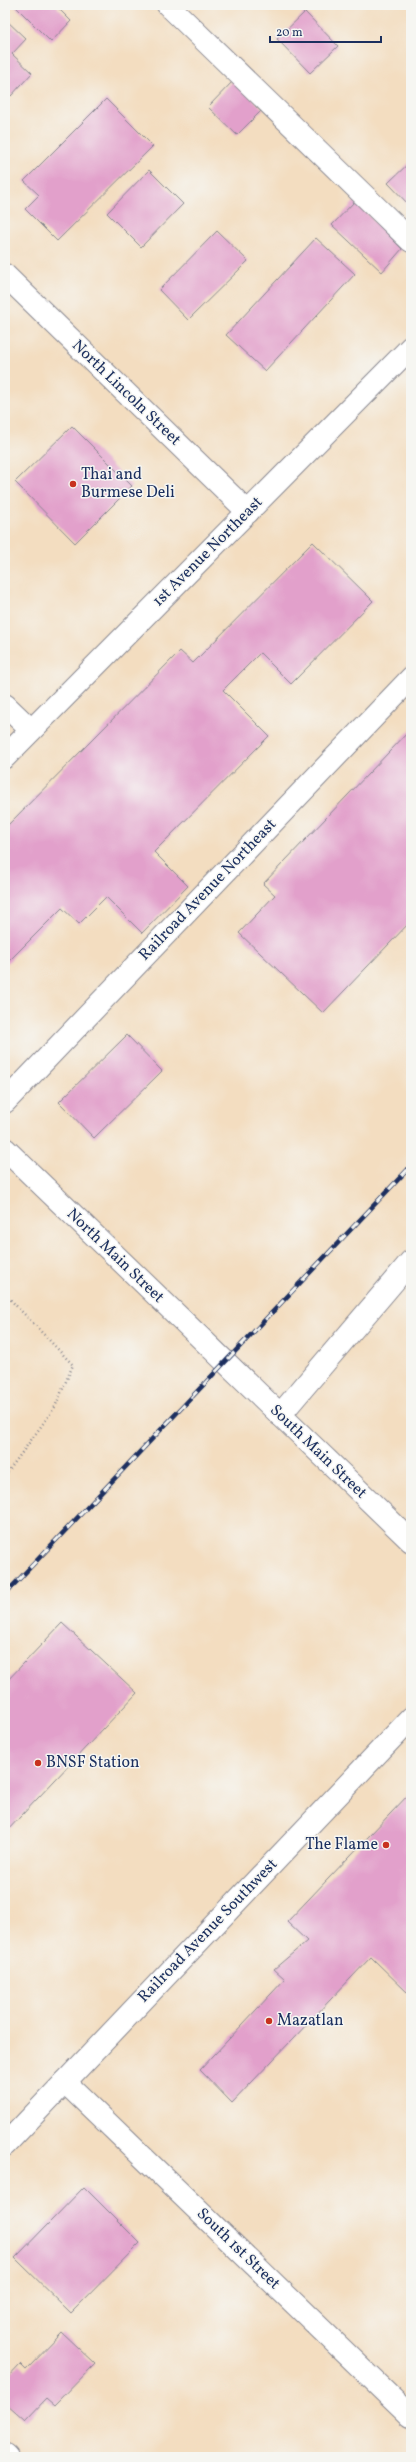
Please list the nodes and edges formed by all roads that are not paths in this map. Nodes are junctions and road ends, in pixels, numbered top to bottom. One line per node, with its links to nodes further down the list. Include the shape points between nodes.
1 (168, 5): 2 (street)
2 (411, 241)
3 (5, 275): 5 (street, North Lincoln Street)
4 (411, 347): 5 (street, 1st Avenue Northeast)
5 (248, 512): 8 (street, 1st Avenue Northeast)
6 (411, 678): 10 (street, Railroad Avenue Northeast)
7 (5, 705): 8 (street)
8 (31, 730): 9 (street, 1st Avenue Northeast)
9 (5, 757)
10 (5, 1102)
11 (5, 1148): 13 (street, North Main Street)
12 (411, 1261): 14 (street)
13 (226, 1363): 14 (street, South Main Street)
14 (280, 1415): 15 (street, South Main Street)
15 (411, 1541)
16 (411, 1718): 17 (street, Railroad Avenue Southwest)
17 (65, 2082): 18 (street, Railroad Avenue Southwest); 19 (street, South 1st Street)
18 (5, 2145)
19 (411, 2416)
20 (5, 2455): 21 (street)
21 (7, 2457)

